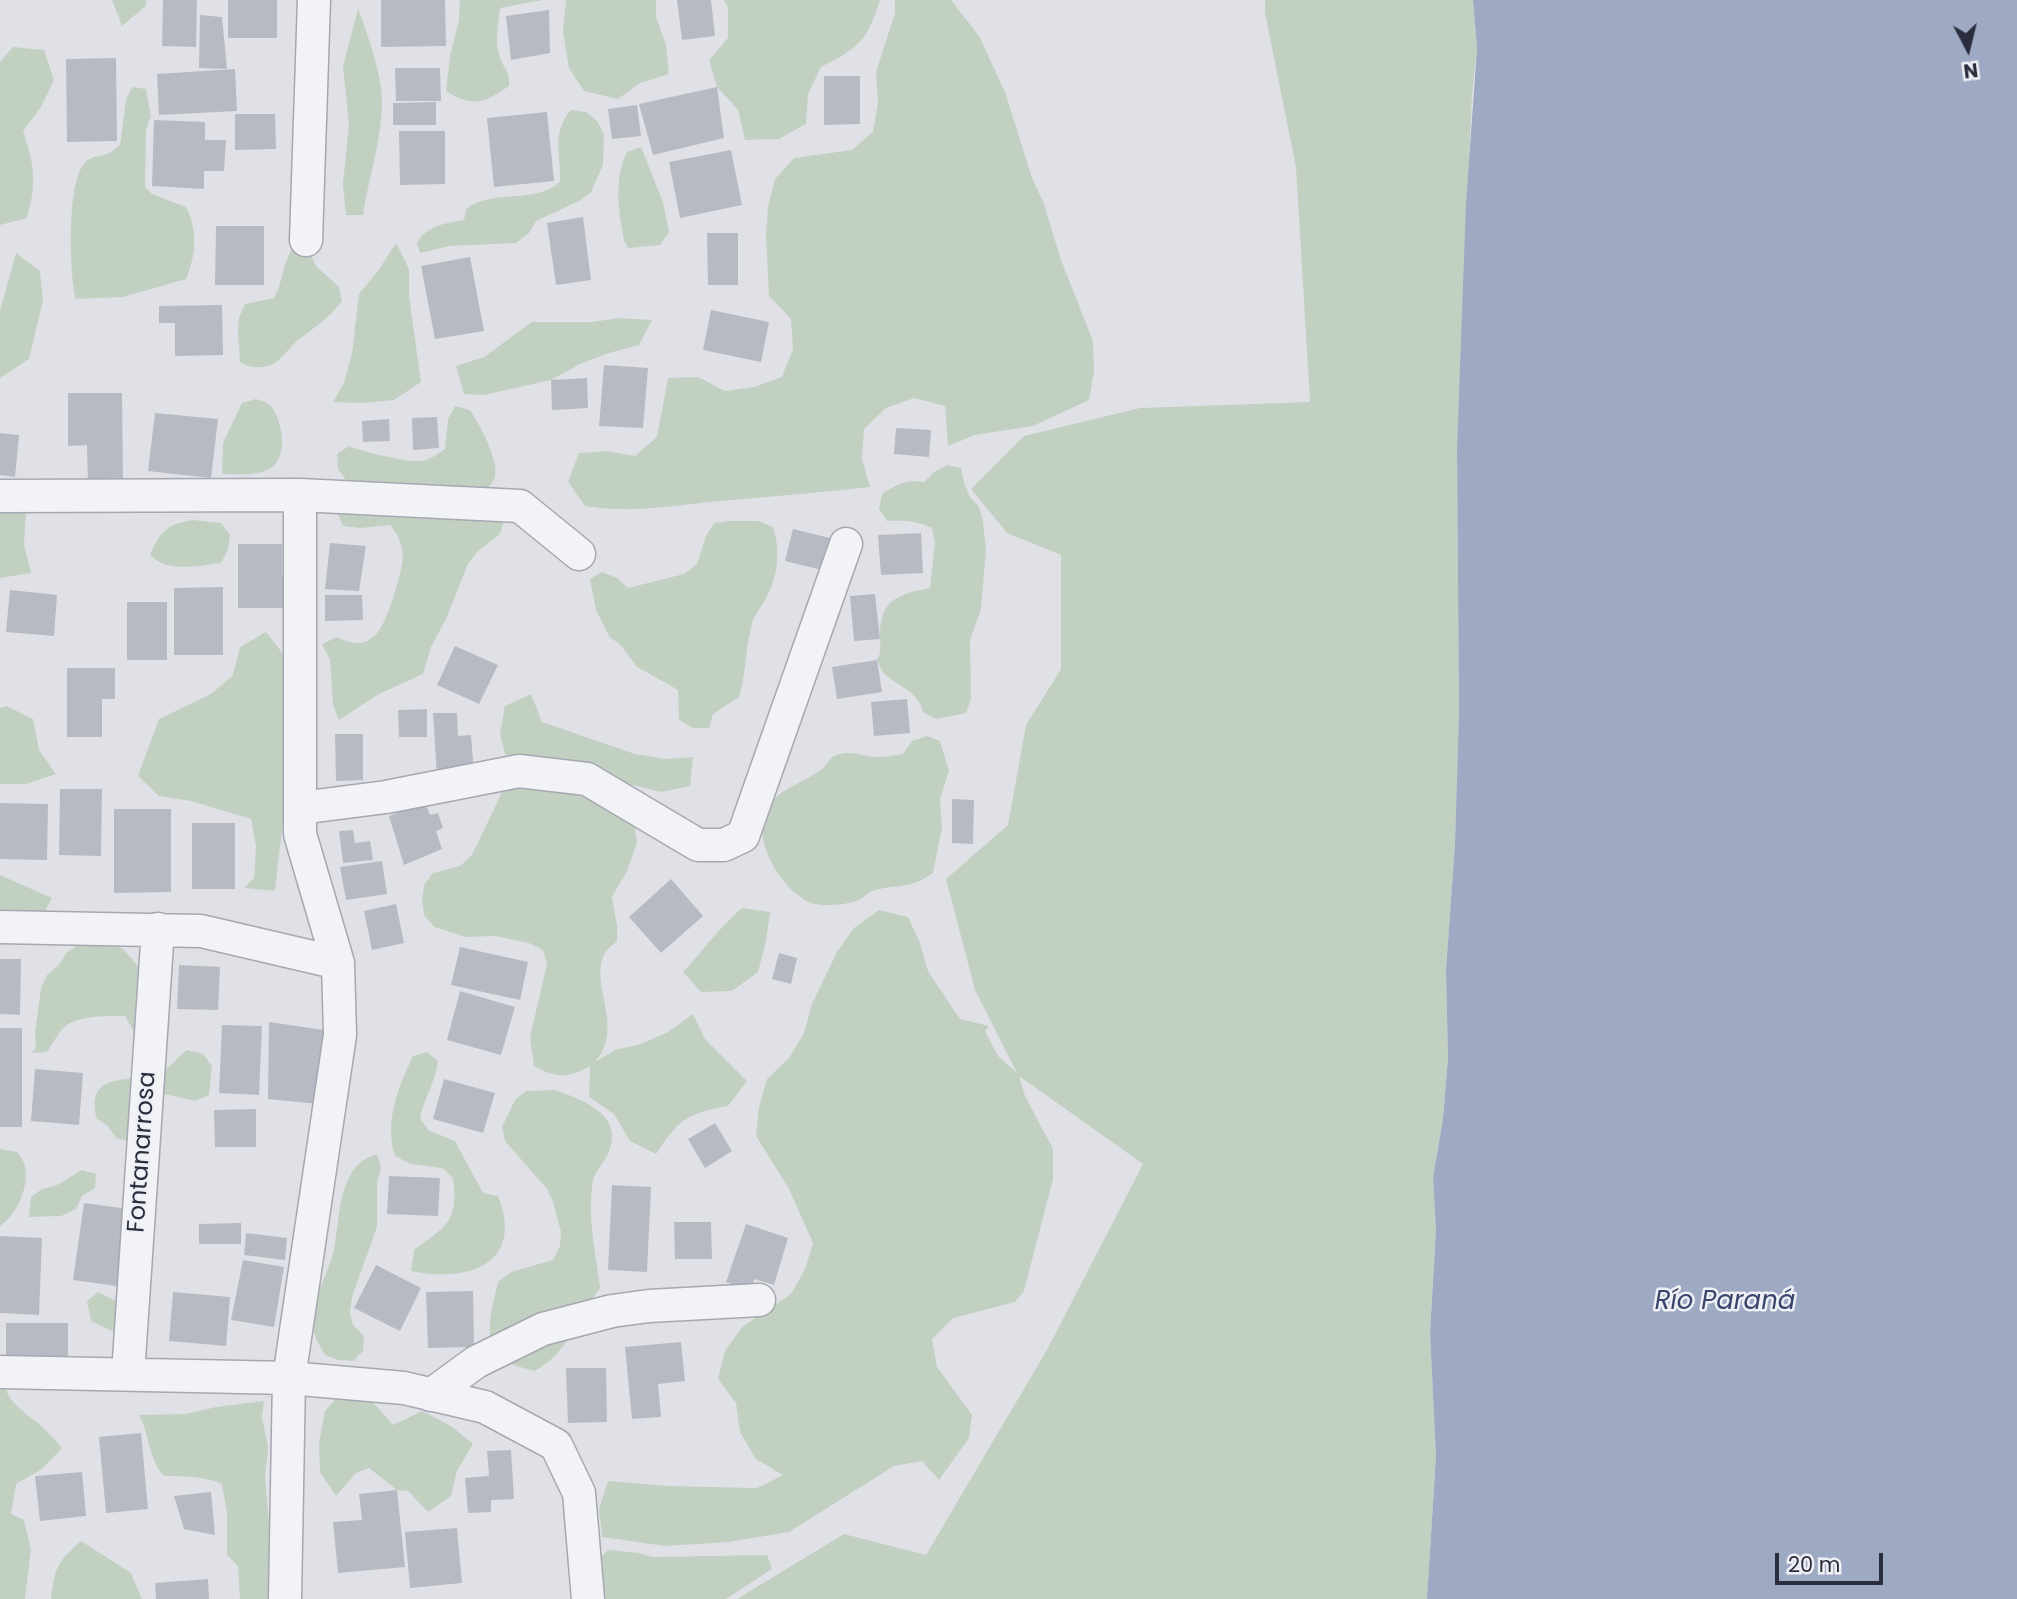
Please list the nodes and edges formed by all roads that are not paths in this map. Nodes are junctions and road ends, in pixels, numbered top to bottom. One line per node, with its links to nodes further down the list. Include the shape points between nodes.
1 (313, 0): 2 (street)
2 (306, 240)
3 (300, 495): 4 (street); 6 (street, via 520,506); 7 (street)
4 (0, 496)
5 (846, 544): 7 (street, via 743,836 724,845 698,845 587,779 519,771)
6 (579, 554)
7 (300, 808): 10 (street, via 300,834)
8 (0, 927): 9 (street)
9 (158, 929): 10 (street, via 201,931); 13 (street, Fontanarrosa)
10 (338, 963): 14 (street, via 340,1035)
11 (759, 1300): 15 (street, via 649,1306 543,1329 476,1362)
12 (0, 1372): 13 (street)
13 (128, 1374): 14 (street)
14 (289, 1378): 15 (street, via 404,1388); 16 (street)
15 (431, 1395): 17 (street, via 485,1406 556,1445 579,1493)
16 (285, 1599)
17 (588, 1599)

